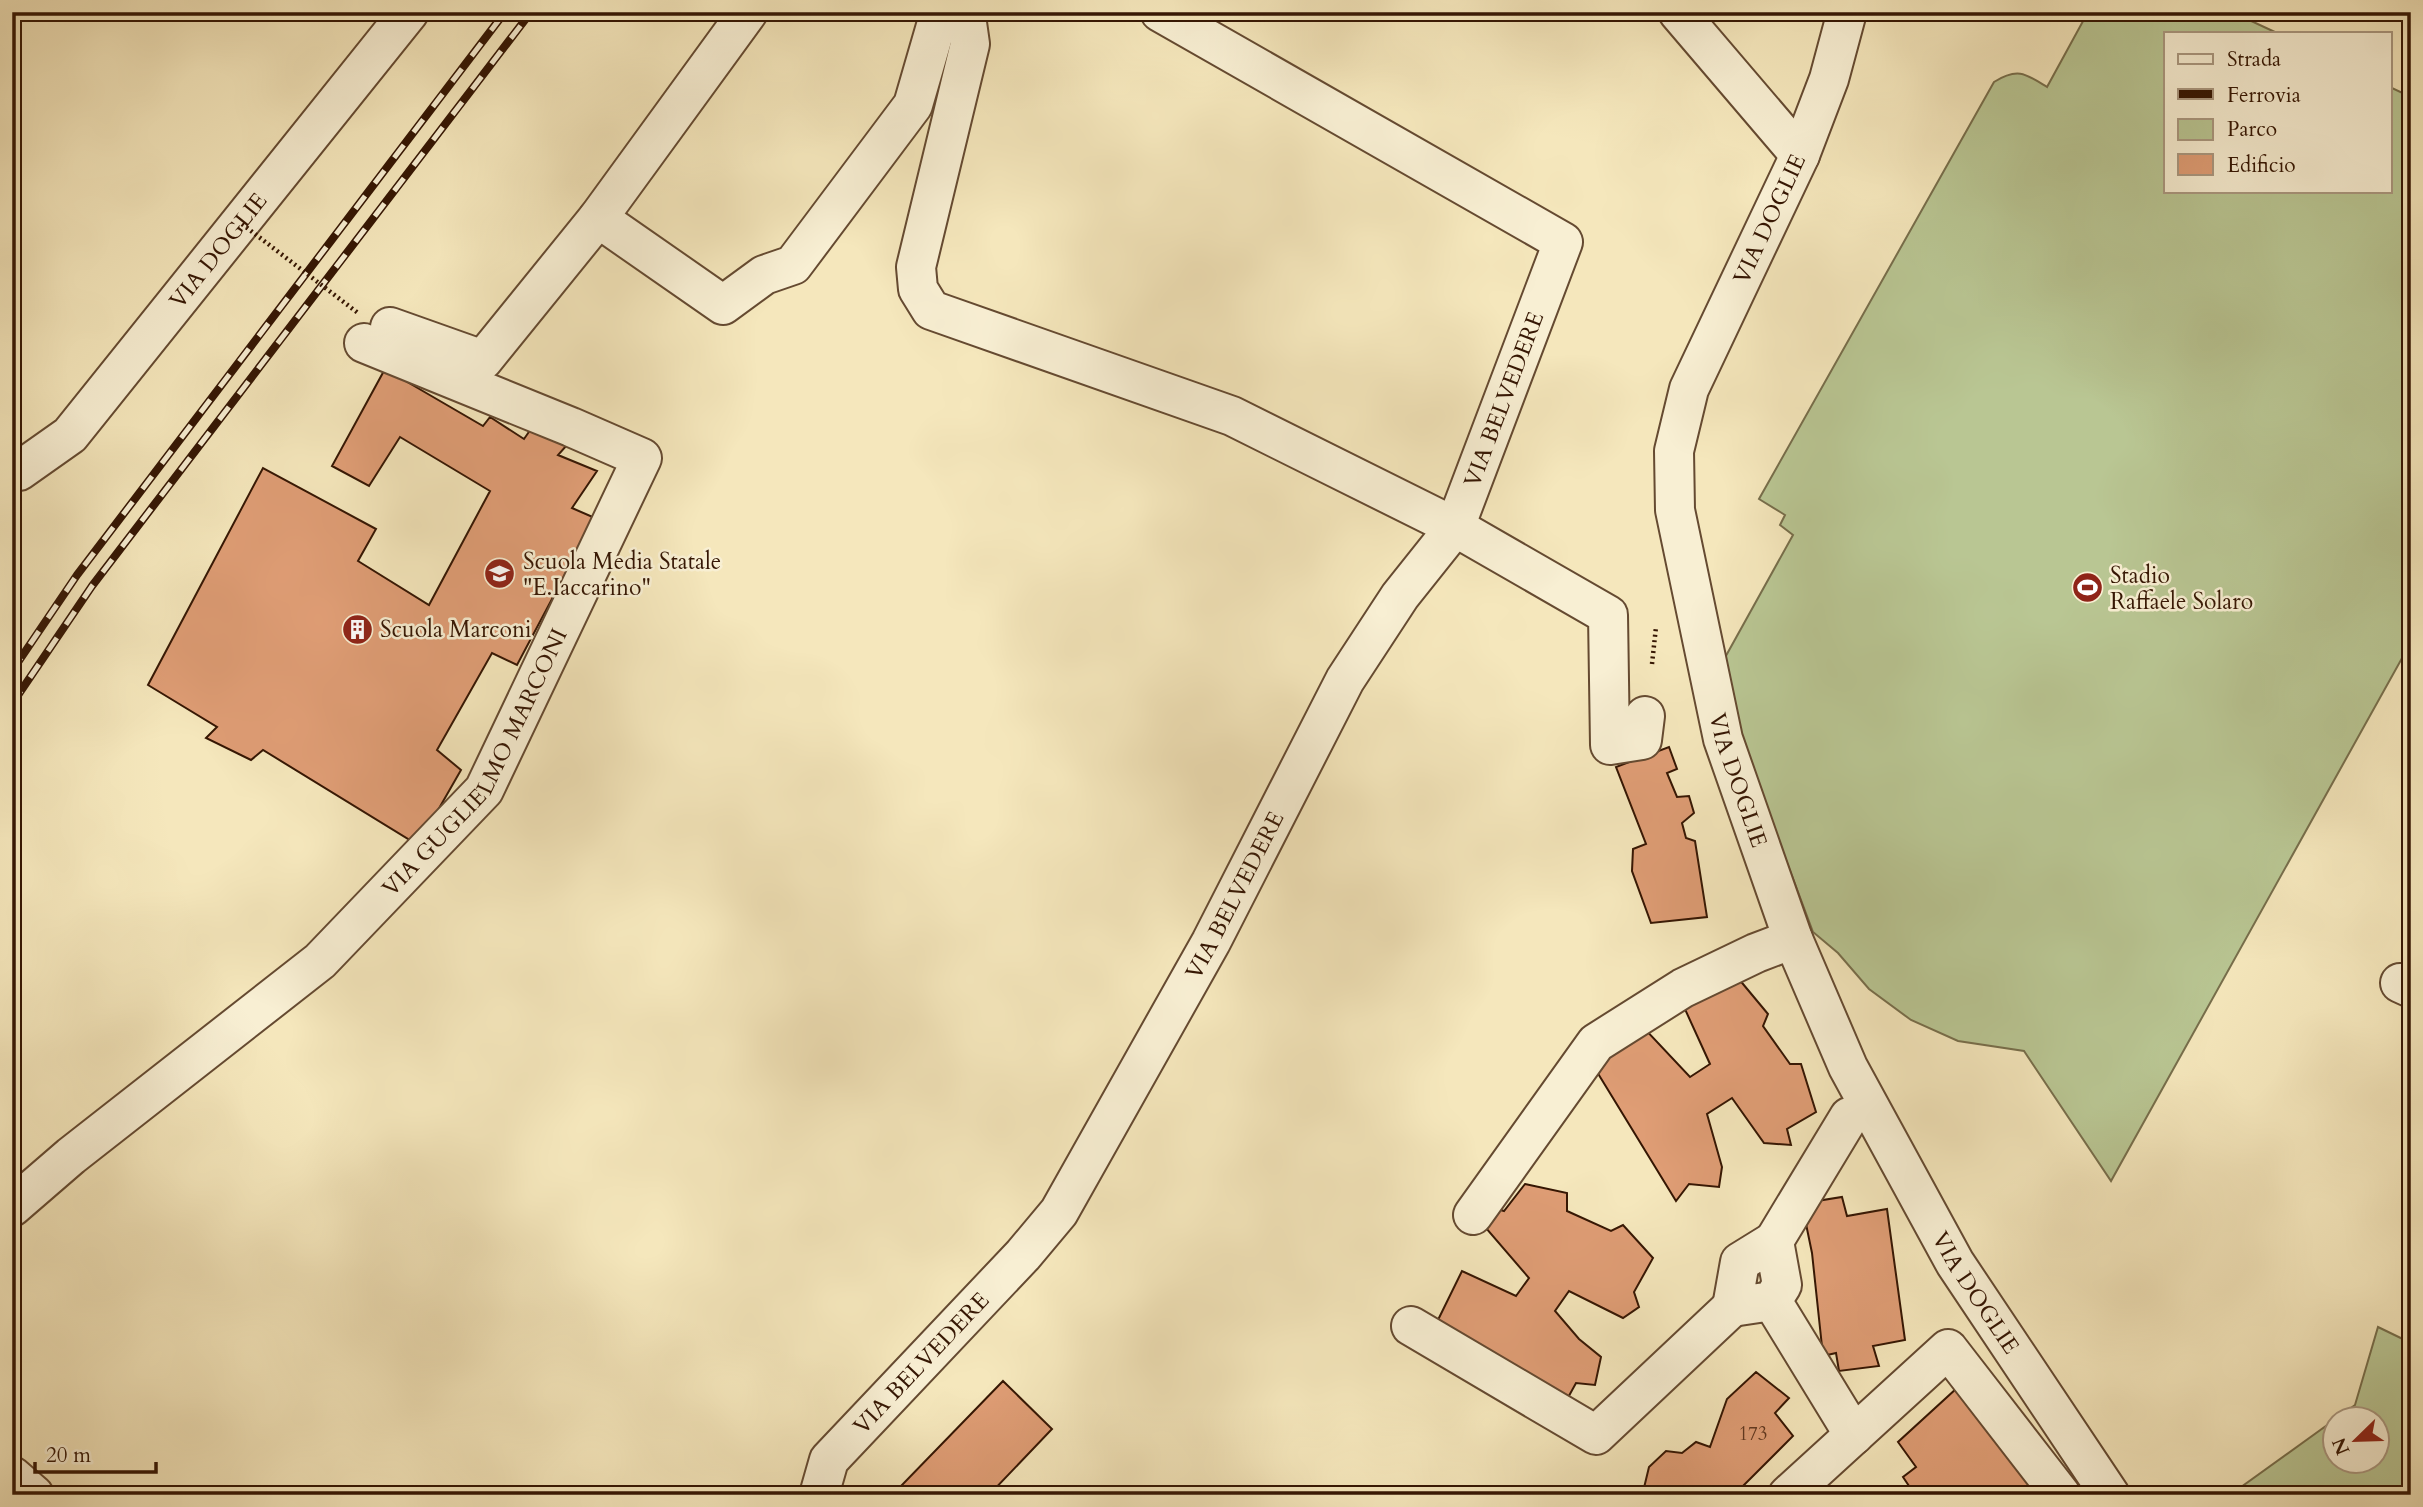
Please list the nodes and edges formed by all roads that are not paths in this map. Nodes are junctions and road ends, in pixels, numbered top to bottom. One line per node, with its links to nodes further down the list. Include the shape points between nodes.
1 (409, 12): 10 (street, VIA DOGLIE, via 70,435)
2 (748, 12): 9 (street)
3 (940, 12): 9 (street, via 913,104 793,265 764,275 723,305)
4 (964, 12): 11 (street, via 970,44 916,267 918,289 931,310 1232,416)
5 (1160, 12): 11 (street, VIA BELVEDERE, via 1563,242)
6 (1678, 12): 8 (street)
7 (1847, 12): 8 (street, VIA DOGLIE, via 1829,79)
8 (1800, 155): 13 (street, VIA DOGLIE, via 1689,389 1674,451 1675,510 1723,739)
9 (598, 219): 15 (street, VIA GUGLIELMO MARCONI, via 483,360 371,328 642,458 484,790 320,961)
10 (12, 472)
11 (1455, 527): 12 (street, via 1608,615 1609,745 1642,740); 24 (street, VIA BELVEDERE, via 1400,596 1345,680 1211,942 1059,1212 829,1460)
12 (1645, 716)
13 (1793, 939): 16 (street, via 1684,988 1596,1044); 27 (street, VIA DOGLIE, via 1848,1067 1955,1262)
14 (1849, 1117): 17 (street)
15 (12, 1207)
16 (1473, 1215)
17 (1774, 1241): 18 (street, via 1782,1285); 19 (street, via 1740,1262)
18 (1772, 1301): 19 (street); 21 (street)
19 (1732, 1307): 20 (street, via 1596,1435)
20 (1411, 1326)
21 (1854, 1435): 25 (street); 26 (street, via 1948,1349)
22 (12, 1476): 23 (street)
23 (34, 1495)
24 (819, 1495)
25 (1788, 1495)
26 (2061, 1495)
27 (2110, 1495)

